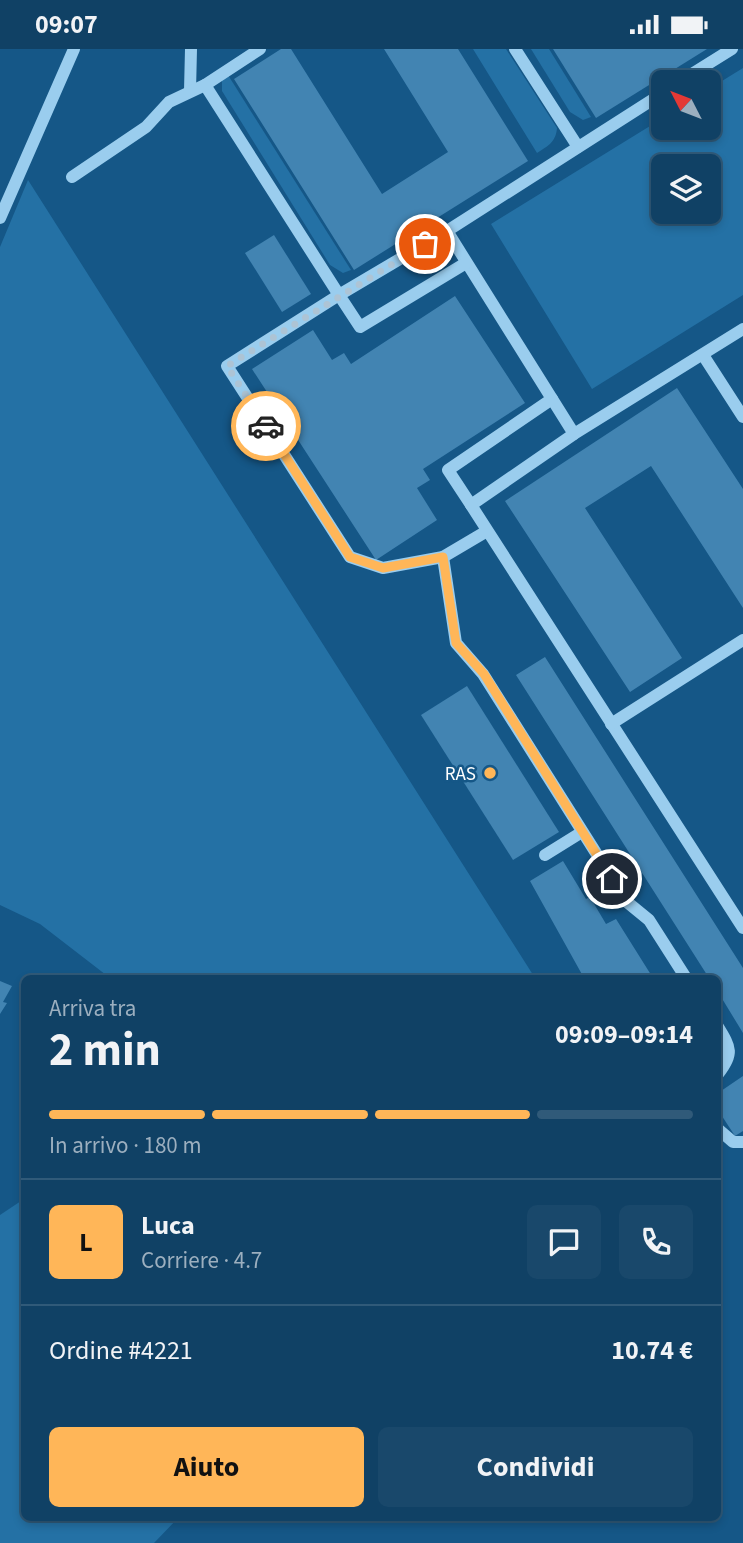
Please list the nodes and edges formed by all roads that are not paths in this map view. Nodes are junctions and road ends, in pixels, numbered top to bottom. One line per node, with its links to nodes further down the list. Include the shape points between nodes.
1 (74, 49): 12 (street)
2 (191, 49): 8 (street)
3 (260, 49): 7 (street)
4 (515, 49): 10 (street)
5 (732, 49): 6 (street)
6 (699, 70)
7 (205, 85): 8 (street); 15 (street)
8 (190, 91): 11 (street)
9 (651, 101): 10 (street)
10 (578, 147): 13 (street)
11 (72, 177)
12 (0, 218)
13 (447, 231): 14 (street); 15 (street)
14 (466, 263): 15 (street, via 360,327); 18 (street)
15 (339, 295): 23 (street, via 227,366 350,557 383,568)
16 (743, 329): 17 (street)
17 (703, 355): 19 (street); 20 (street)
18 (552, 399): 20 (street); 21 (street, via 448,470)
19 (743, 417)
20 (574, 434): 21 (street)
21 (471, 505): 22 (street)
22 (487, 531): 23 (street); 25 (street)
23 (443, 557): 26 (street, via 456,643 484,674)
24 (743, 640): 25 (street)
25 (611, 725): 28 (street)
26 (582, 832): 27 (street); 30 (street, via 626,902 649,920)
27 (545, 855)
28 (738, 911): 29 (street)
29 (743, 928)
30 (684, 975)
31 (721, 1032): 32 (street, via 729,1044 729,1060)
32 (721, 1070)
33 (721, 1132): 34 (street, via 733,1142)
34 (743, 1142)

